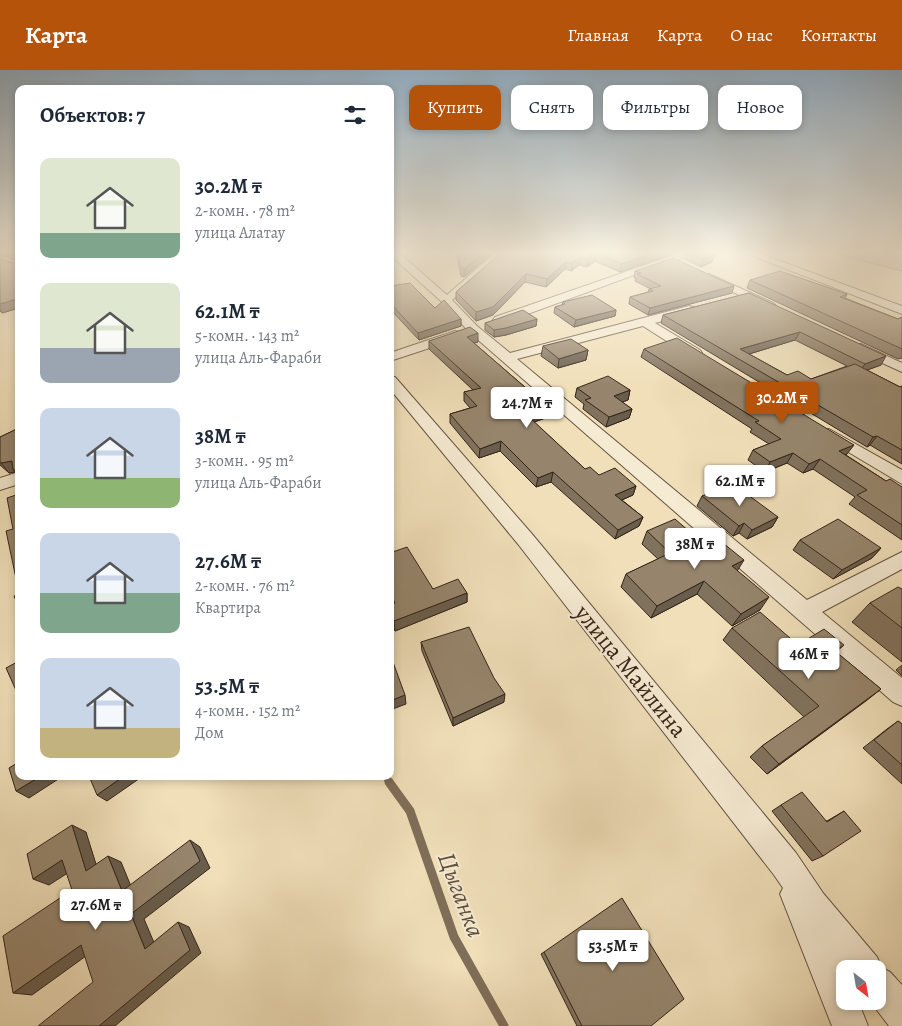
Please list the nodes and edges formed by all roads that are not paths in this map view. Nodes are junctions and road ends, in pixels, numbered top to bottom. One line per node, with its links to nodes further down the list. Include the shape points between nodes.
1 (442, 297): 7 (street)
2 (450, 297): 7 (street)
3 (565, 297): 13 (street)
4 (742, 297): 8 (street)
5 (751, 297): 11 (street)
6 (866, 297): 10 (street)
7 (446, 300): 13 (street)
8 (729, 300)
9 (700, 307): 12 (street)
10 (902, 310)
11 (782, 311)
12 (643, 321): 16 (street); 17 (street)
13 (482, 326): 15 (street); 16 (street)
14 (851, 343): 18 (street)
15 (394, 356)
16 (507, 358): 25 (street)
17 (710, 363)
18 (902, 368)
19 (394, 385): 27 (street, улица Майлина, via 525,539)
20 (819, 428): 21 (street)
21 (902, 478)
22 (15, 479): 23 (street)
23 (0, 484)
24 (902, 560): 25 (street)
25 (805, 611): 26 (street)
26 (902, 694)
27 (785, 864): 28 (street, улица Майлина, via 812,904); 31 (street)
28 (858, 960)
29 (886, 994): 30 (street)
30 (902, 1013)
31 (850, 1026)

